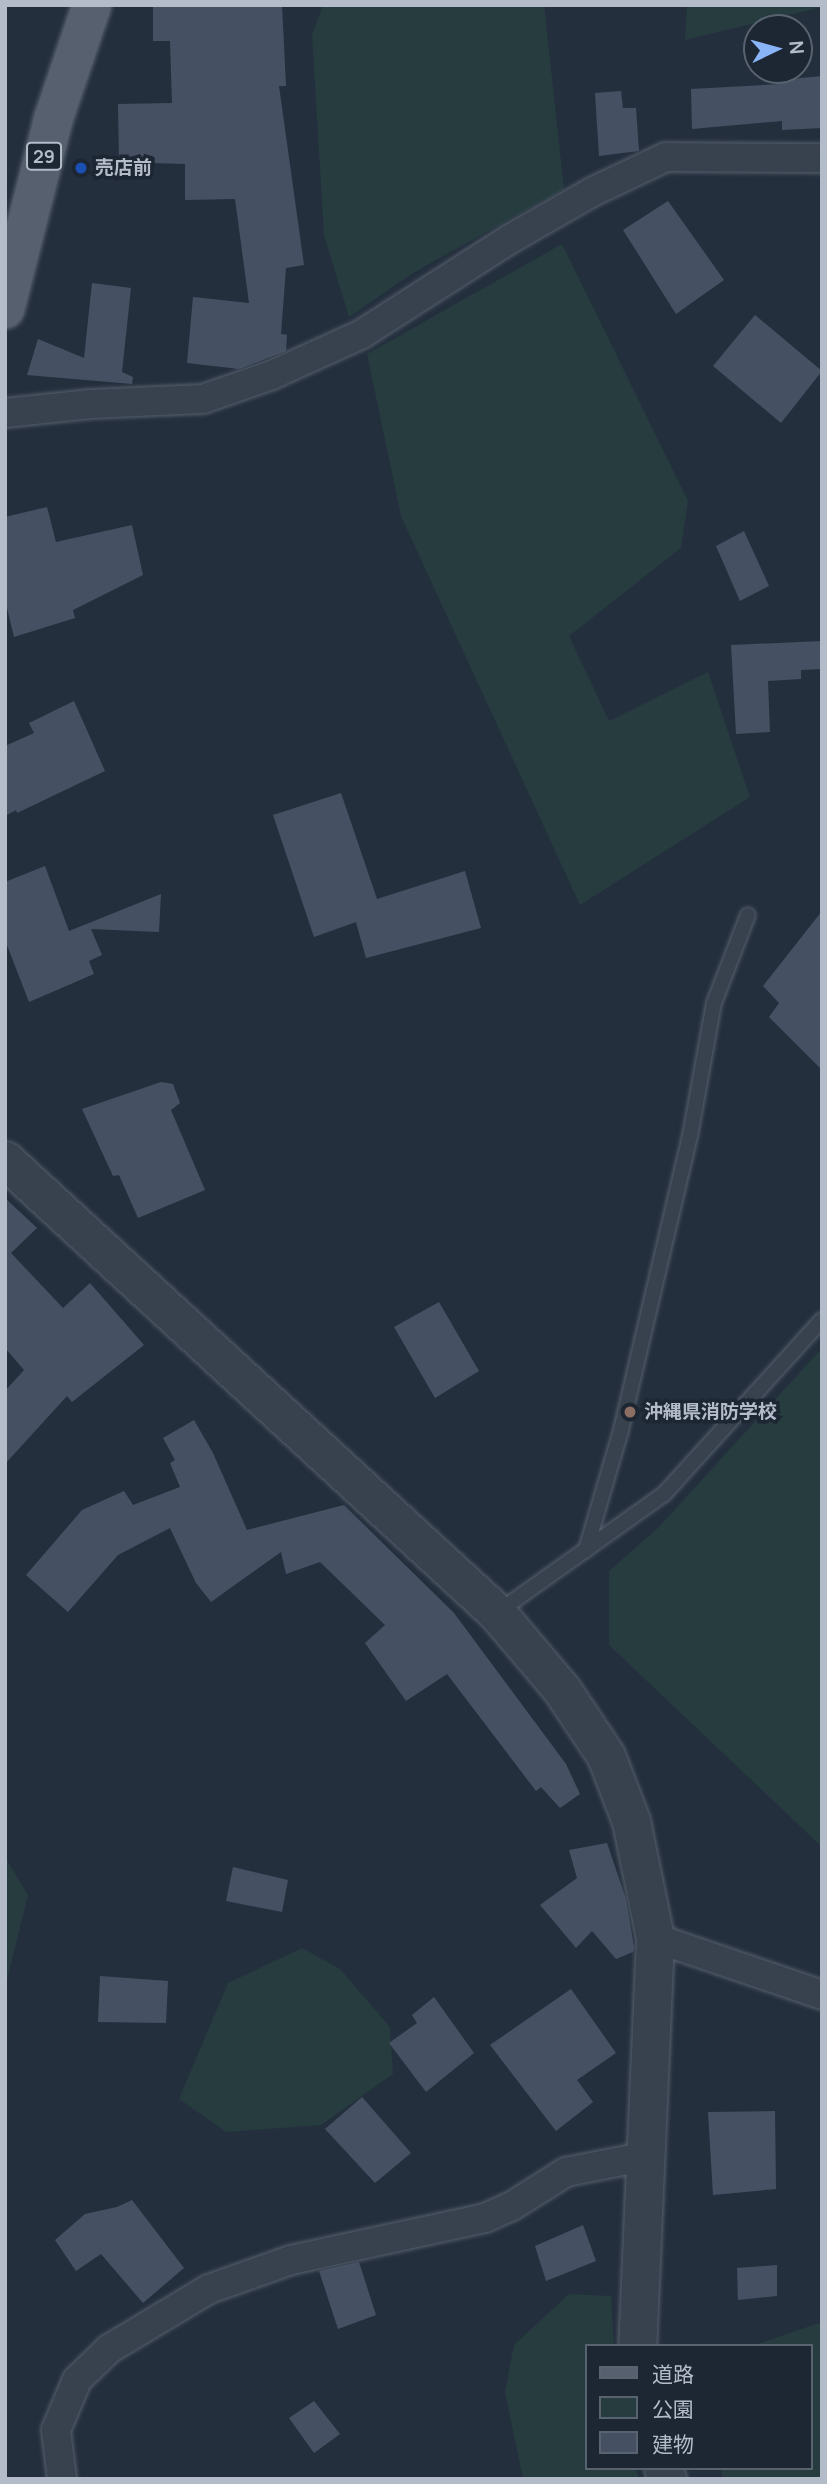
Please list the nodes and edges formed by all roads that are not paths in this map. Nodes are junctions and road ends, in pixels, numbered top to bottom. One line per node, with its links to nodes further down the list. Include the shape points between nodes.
1 (92, 5): 3 (main road, 29, via 53,120)
2 (822, 158): 4 (street, via 666,157 510,239 362,334 272,375 203,400)
3 (5, 309)
4 (5, 413)
5 (748, 915): 8 (lane, via 714,1003 690,1136 621,1430)
6 (5, 1160): 9 (street)
7 (822, 1320): 8 (lane, via 664,1494)
8 (586, 1550): 9 (lane)
9 (497, 1613): 10 (street, via 562,1690 606,1756 631,1821)
10 (655, 1938): 11 (street); 12 (street)
11 (822, 1995)
12 (643, 2157): 13 (street); 14 (street, via 566,2172 485,2218 291,2260 209,2289 109,2349 77,2381 56,2430)
13 (637, 2344)
14 (62, 2479)

